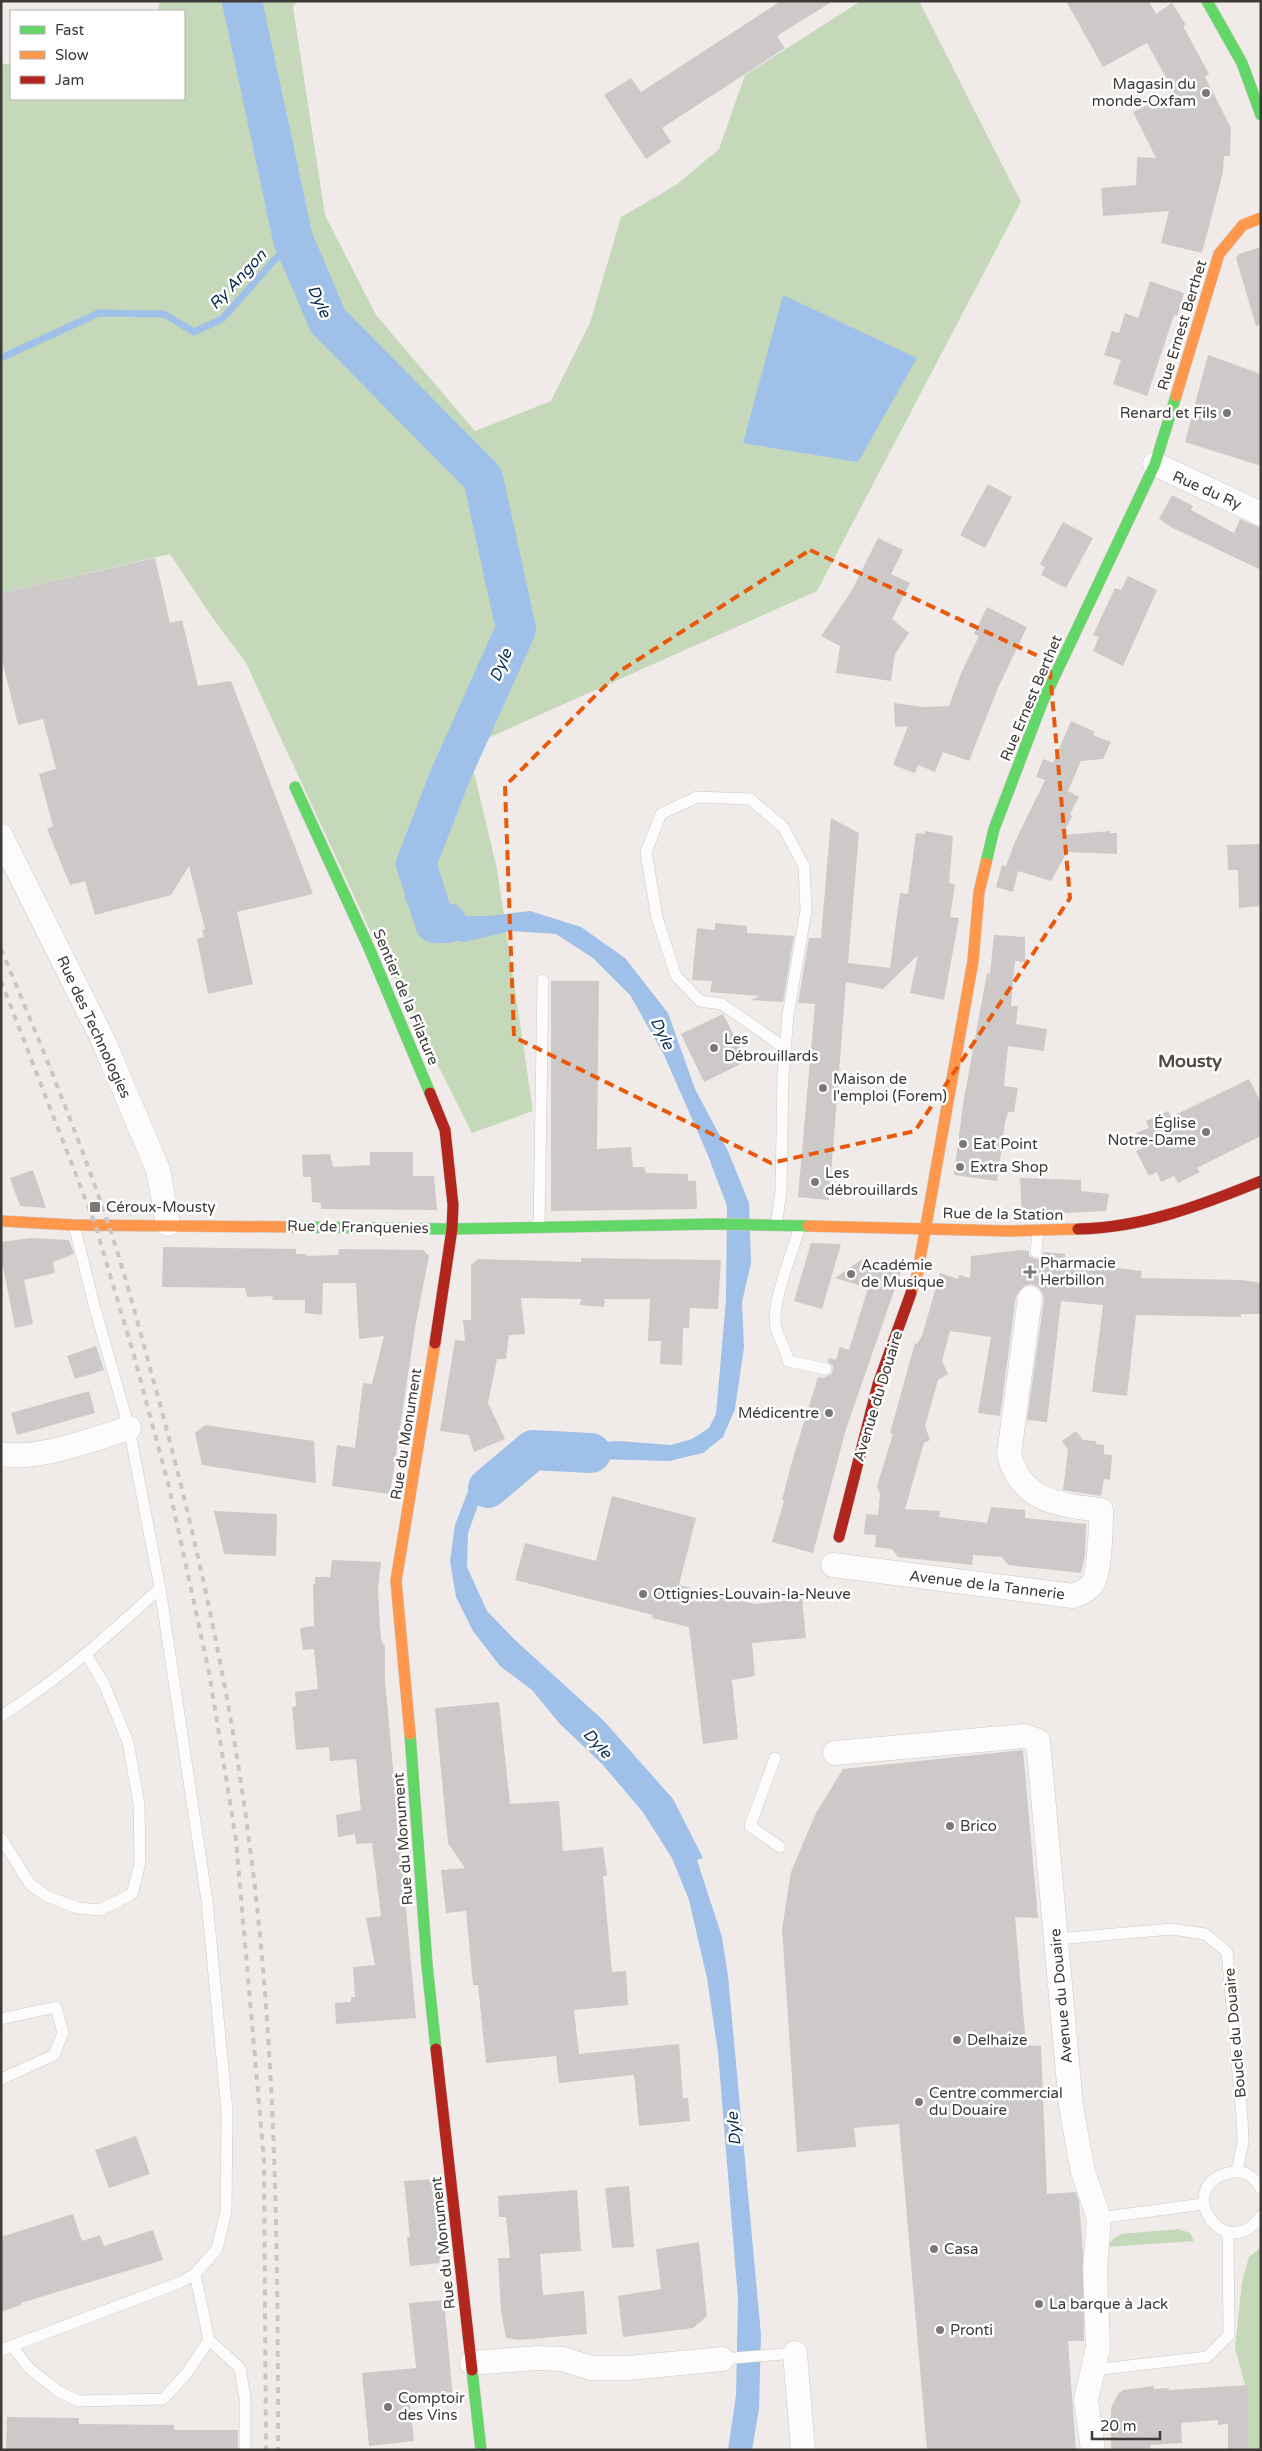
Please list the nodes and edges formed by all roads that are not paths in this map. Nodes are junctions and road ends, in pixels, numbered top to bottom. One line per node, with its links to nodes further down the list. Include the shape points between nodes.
1 (1207, 1): 2 (street, via 1242,63)
2 (1261, 115)
3 (1261, 218): 4 (street, Rue Ernest Berthet, via 1243,225 1219,254)
4 (1155, 464): 5 (street, Rue du Ry); 18 (street, Rue Ernest Berthet, via 1042,703 994,829 979,892 972,962)
5 (1261, 514)
6 (295, 787): 19 (street, Sentier de la Filature, via 369,948 445,1130 453,1204)
7 (1, 836): 12 (street, Rue des Technologies, via 104,1040 158,1170)
8 (542, 980): 17 (lane)
9 (785, 1048): 9 (lane, via 722,1004 700,1001 676,976 657,918 646,852 661,814 697,796 750,799 782,828 804,866 806,910); 15 (lane, via 781,1192)
10 (1261, 1181): 20 (street, Rue de la Station, via 1210,1202 1146,1221 1093,1229)
11 (1, 1222): 14 (street, Rue de Franquenies)
12 (168, 1224): 14 (street, Rue de Franquenies); 19 (street, Rue de Franquenies)
13 (716, 1224): 15 (street, Rue de la Station); 17 (street, Rue de Franquenies)
14 (74, 1225): 24 (lane)
15 (776, 1225): 16 (street, Rue de la Station)
16 (800, 1225): 18 (street, Rue de la Station); 23 (lane, via 776,1304 776,1327 788,1361)
17 (539, 1227): 19 (street, Rue de Franquenies)
18 (924, 1228): 20 (street, Rue de la Station); 26 (street, Avenue du Douaire, via 917,1276 874,1383)
19 (452, 1229): 48 (street, Rue du Monument, via 396,1581 427,1965)
20 (1038, 1231): 21 (lane)
21 (1036, 1252)
22 (1030, 1298): 26 (street, Avenue de la Tannerie, via 1009,1454 1013,1470 1025,1485 1058,1505 1101,1510 1094,1581 1086,1590 1073,1596)
23 (826, 1368)
24 (129, 1428): 25 (street, via 66,1447 15,1456); 27 (lane)
25 (1, 1454)
26 (836, 1551)
27 (160, 1588): 28 (lane); 43 (lane, via 207,1901 227,2112 226,2211 217,2249)
28 (86, 1654): 29 (lane, via 40,1692); 32 (lane, via 104,1684 128,1742 139,1804 140,1863 132,1894 100,1910 78,1908 46,1896 30,1884)
29 (1, 1716)
30 (835, 1753): 34 (street, Avenue du Douaire, via 1025,1736 1038,1741)
31 (775, 1758): 33 (lane, via 750,1826)
32 (1, 1838)
33 (780, 1848)
34 (1057, 1939): 37 (lane, Boucle du Douaire, via 1172,1929 1205,1934 1227,1952 1244,2142); 41 (street, Avenue du Douaire, via 1071,2106 1084,2172)
35 (1, 2019): 36 (lane, via 56,2007 63,2033 54,2055)
36 (1, 2079)
37 (1237, 2171): 38 (lane, via 1256,2180); 39 (lane, via 1221,2174 1208,2187)
38 (1261, 2189)
39 (1203, 2204): 41 (lane); 42 (lane, via 1212,2224)
40 (1261, 2216): 42 (lane, via 1254,2226 1241,2232)
41 (1099, 2218): 49 (street, Avenue du Douaire, via 1095,2269 1098,2347)
42 (1228, 2232): 49 (lane, via 1229,2335 1207,2357)
43 (195, 2274): 44 (lane); 45 (lane, via 182,2282)
44 (209, 2340): 45 (lane, via 187,2373 163,2399 78,2401 58,2391); 50 (lane, via 240,2368 245,2398)
45 (7, 2348)
46 (786, 2354): 47 (lane); 52 (street)
47 (722, 2359): 48 (street, via 629,2368 591,2368 563,2359 537,2358)
48 (472, 2363): 51 (street, Rue du Monument)
49 (1093, 2370): 53 (street, Avenue du Douaire, via 1086,2400)
50 (245, 2450)
51 (481, 2450)
52 (803, 2450)
53 (1093, 2450)

